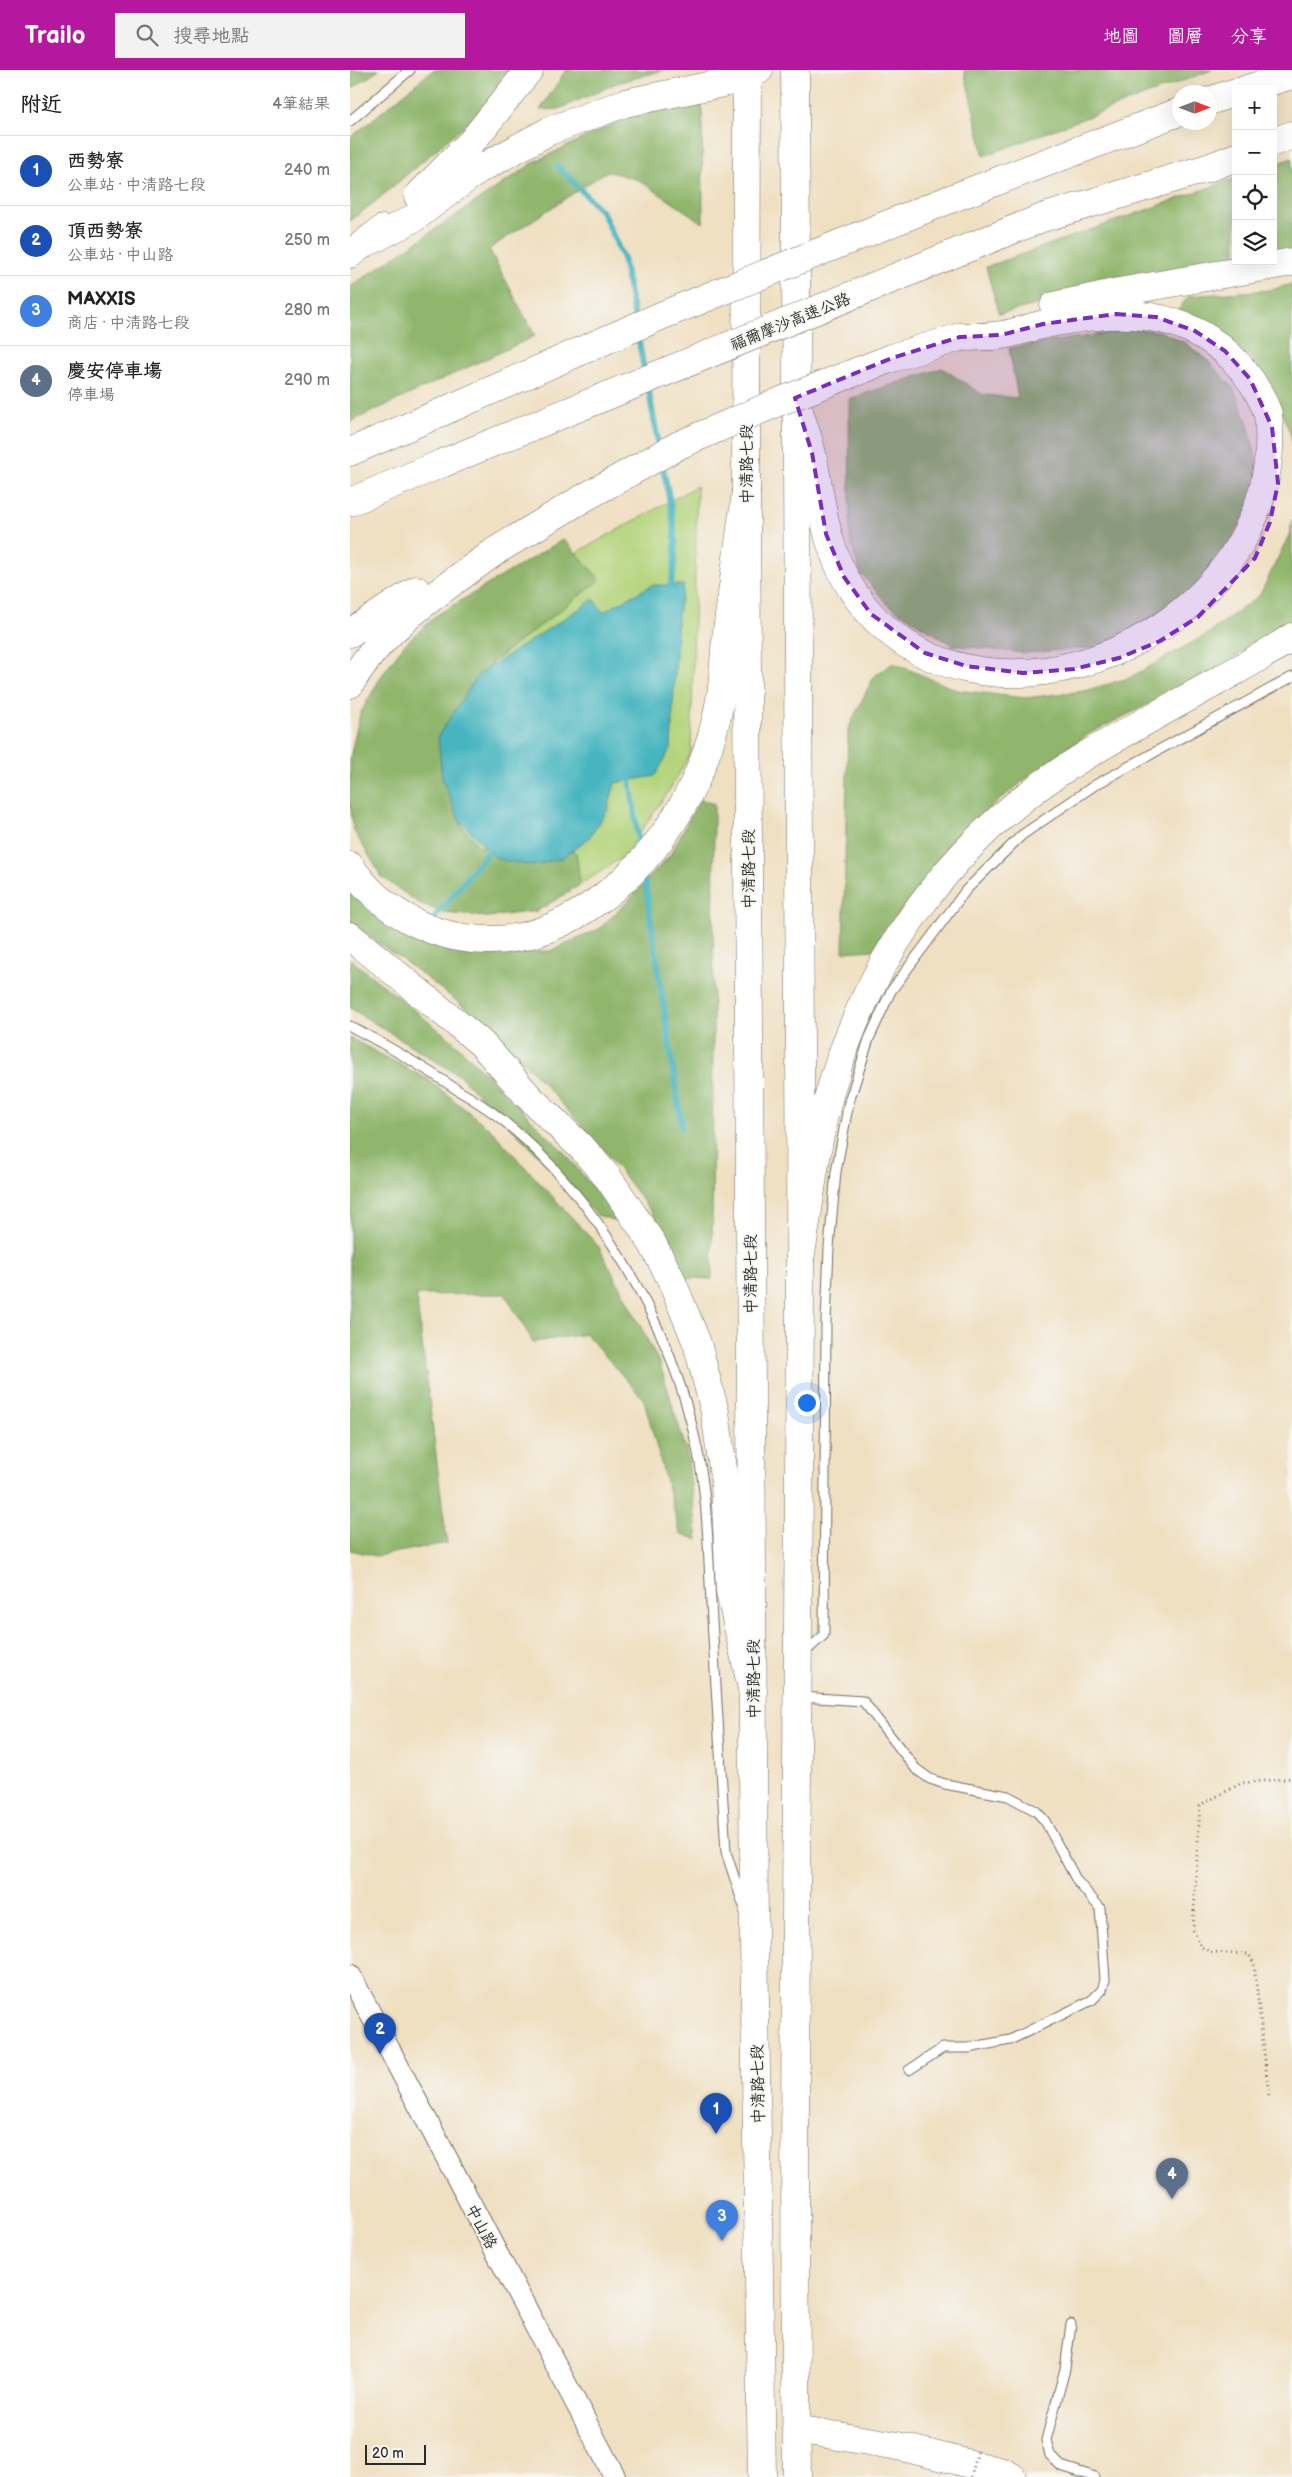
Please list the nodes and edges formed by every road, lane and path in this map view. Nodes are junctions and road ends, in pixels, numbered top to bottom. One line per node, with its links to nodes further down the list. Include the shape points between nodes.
1 (410, 70): 10 (lane)
2 (529, 70): 14 (main road, via 448,167)
3 (795, 70): 17 (main road)
4 (751, 73): 14 (main road, via 624,103 549,131 478,170 414,218); 19 (main road, 中清路七段)
5 (1292, 75): 6 (main road)
6 (1261, 85)
7 (1232, 93): 8 (main road)
8 (1217, 99)
9 (1172, 115): 18 (main road, bridge, via 953,198 663,315)
10 (350, 121)
11 (1292, 135): 12 (main road)
12 (1277, 141)
13 (1232, 159): 20 (main road, 福爾摩沙高速公路, bridge, via 1042,218)
14 (360, 247)
15 (1292, 262): 16 (main road, via 1119,292 1037,310)
16 (960, 338): 17 (main road, via 1001,335 1043,324 1116,314 1136,314 1176,323 1211,340 1244,372 1260,395 1272,427 1278,483 1270,522 1255,558 1219,599 1179,630 1140,650 1097,664 1051,672 994,671 925,653 888,630 871,614 844,577 826,534 812,453); 21 (main road, bridge, via 892,358 679,445)
17 (795, 398): 29 (main road)
18 (350, 452)
19 (746, 492): 26 (main road, via 721,695 711,739 696,780 679,810 655,846 629,875 563,923 520,938 481,940 451,936 409,920 372,892); 31 (main road, 中清路七段)
20 (350, 502)
21 (497, 550): 22 (main road, via 433,579); 25 (main road, via 416,609 386,636)
22 (350, 633)
23 (1292, 637): 29 (main road, via 1044,782 970,848 921,902 885,958 856,1019 832,1086)
24 (1292, 677): 30 (lane, via 1095,785 1022,835 966,890 891,991 868,1039 849,1102 836,1172 828,1247 826,1322 824,1635)
25 (350, 684)
26 (350, 866)
27 (350, 936): 31 (main road, via 481,1043 529,1097 584,1150 652,1243 694,1334 715,1412 724,1483 730,1592)
28 (350, 1026): 34 (lane, via 407,1056 500,1117 528,1144 580,1201 604,1233 630,1274 660,1335 687,1409 704,1485 726,1852)
29 (800, 1259): 30 (main road)
30 (798, 1659): 32 (main road)
31 (753, 1693): 34 (main road, 中清路七段)
32 (798, 1697): 36 (lane, via 863,1700 916,1769 930,1779 1008,1796 1036,1812 1046,1821 1077,1881 1100,1908 1105,1980 1102,1990 1092,2000 1010,2040 968,2048 943,2048); 39 (main road)
33 (1292, 1778): 37 (path, via 1242,1783 1200,1805 1193,1930 1201,1947 1211,1952 1248,1954 1254,1964)
34 (754, 1936): 42 (main road, 中清路七段)
35 (350, 1975): 41 (street, 中山路)
36 (909, 2070)
37 (1269, 2095)
38 (1071, 2324): 47 (lane, via 1065,2369 1046,2440 1050,2455 1061,2466)
39 (796, 2429): 43 (main road); 46 (main road, via 898,2446 1004,2472)
40 (978, 2451): 45 (path, bridge)
41 (615, 2477)
42 (762, 2477)
43 (797, 2477): 44 (main road)
44 (804, 2477)
45 (970, 2477)
46 (1012, 2477)
47 (1095, 2477)

